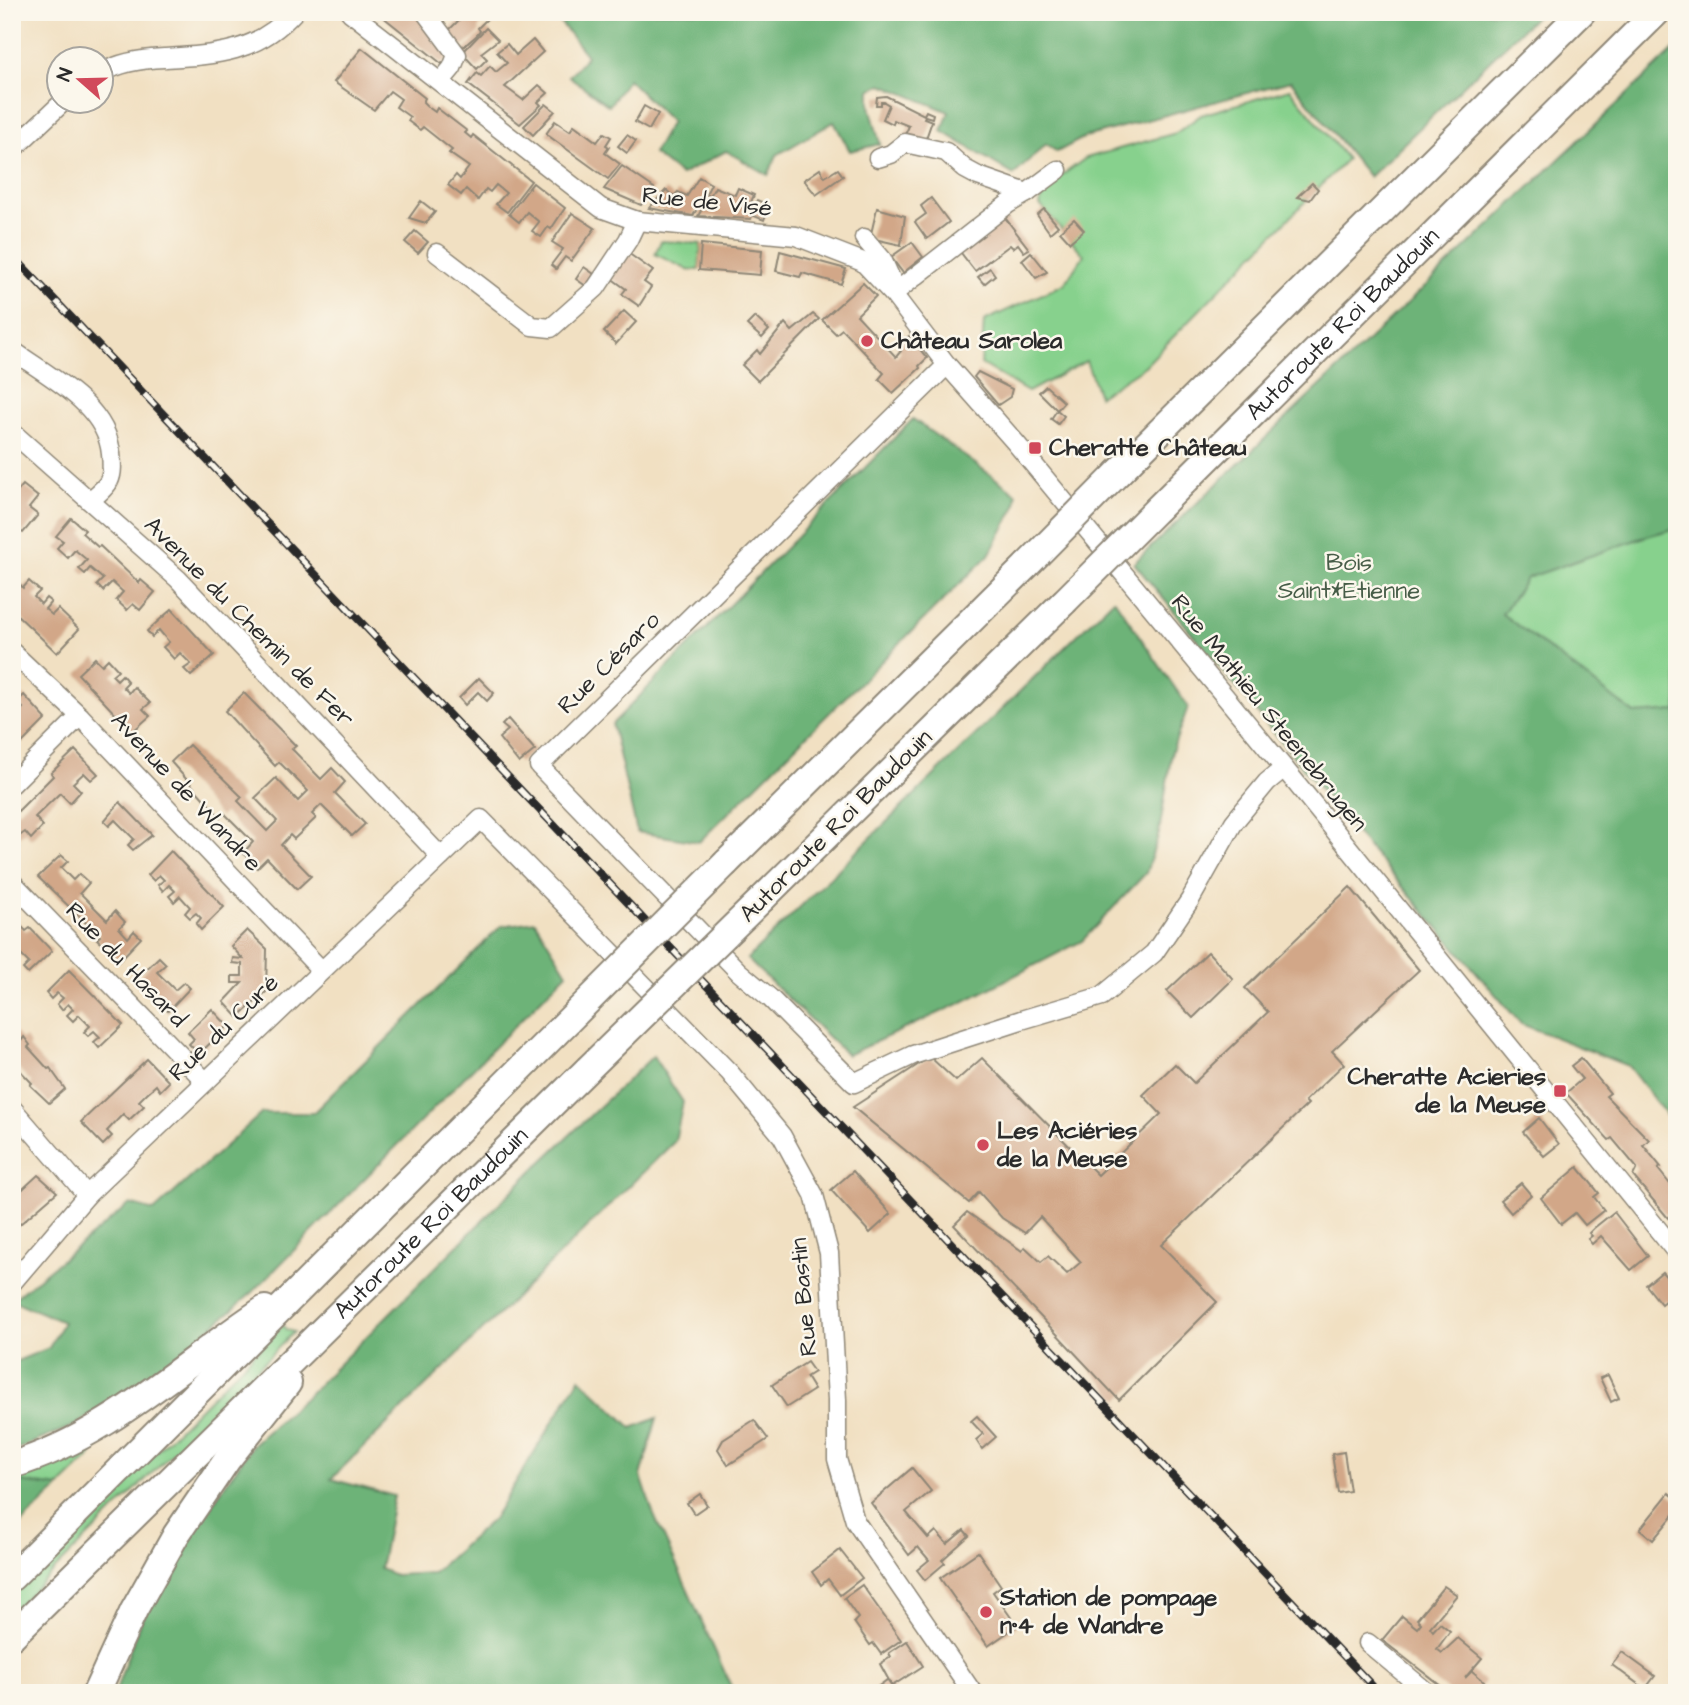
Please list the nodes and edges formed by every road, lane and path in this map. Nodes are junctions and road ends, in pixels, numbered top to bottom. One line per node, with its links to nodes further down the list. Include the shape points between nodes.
1 (294, 12): 6 (street, via 272,33 243,48 216,55 141,59)
2 (350, 12): 7 (street, Rue de Visé)
3 (425, 12): 7 (street, via 457,55)
4 (1582, 12): 33 (highway, Autoroute Roi Baudouin, bridge)
5 (1657, 12): 35 (highway, Autoroute Roi Baudouin, bridge)
6 (116, 68)
7 (441, 81): 13 (street, Rue de Visé, via 601,208)
8 (48, 116): 9 (street)
9 (12, 150)
10 (878, 158): 12 (street, via 905,143 946,152 978,176)
11 (1058, 170): 12 (street)
12 (1027, 193): 16 (street)
13 (636, 221): 15 (street, via 596,288 551,328 533,326); 16 (street, Rue de Visé, via 796,236 863,262)
14 (864, 238): 16 (street, via 882,259)
15 (438, 253)
16 (894, 292): 18 (street, Rue de Visé)
17 (12, 350): 20 (street, via 88,405 105,428 112,468 109,482)
18 (947, 365): 23 (street, Rue Mathieu Steenebrugen); 23 (street, Rue Césaro, via 539,766 854,1083 913,1055 1102,996 1154,954 1234,822)
19 (15, 439): 20 (street, Avenue du Chemin de Fer)
20 (90, 501): 26 (street, Avenue du Chemin de Fer, via 178,579)
21 (12, 652): 22 (street, Avenue de Wandre)
22 (80, 716): 24 (street); 28 (street, Avenue de Wandre)
23 (1284, 768): 32 (street, Rue Mathieu Steenebrugen)
24 (12, 784)
25 (481, 819): 26 (street, Rue du Curé); 43 (street, Rue Bastin, via 730,1073 782,1136 814,1195 830,1253 837,1459 855,1521)
26 (441, 857): 28 (street, Rue du Curé)
27 (12, 882): 29 (street, Rue du Hasard)
28 (321, 970): 29 (street, Rue du Curé)
29 (205, 1081): 31 (street, Rue du Curé)
30 (12, 1108): 31 (street)
31 (88, 1195): 34 (street, Rue du Curé)
32 (1677, 1253)
33 (309, 1281): 36 (highway, via 220,1339 121,1413 57,1449); 37 (highway, Autoroute Roi Baudouin)
34 (12, 1283)
35 (347, 1307): 38 (highway, Autoroute Roi Baudouin); 40 (highway, via 209,1485 146,1587)
36 (12, 1465)
37 (12, 1577)
38 (12, 1636)
39 (1368, 1643): 44 (street)
40 (119, 1644): 41 (highway); 42 (highway)
41 (96, 1693)
42 (105, 1693)
43 (973, 1693)
44 (1428, 1693)

